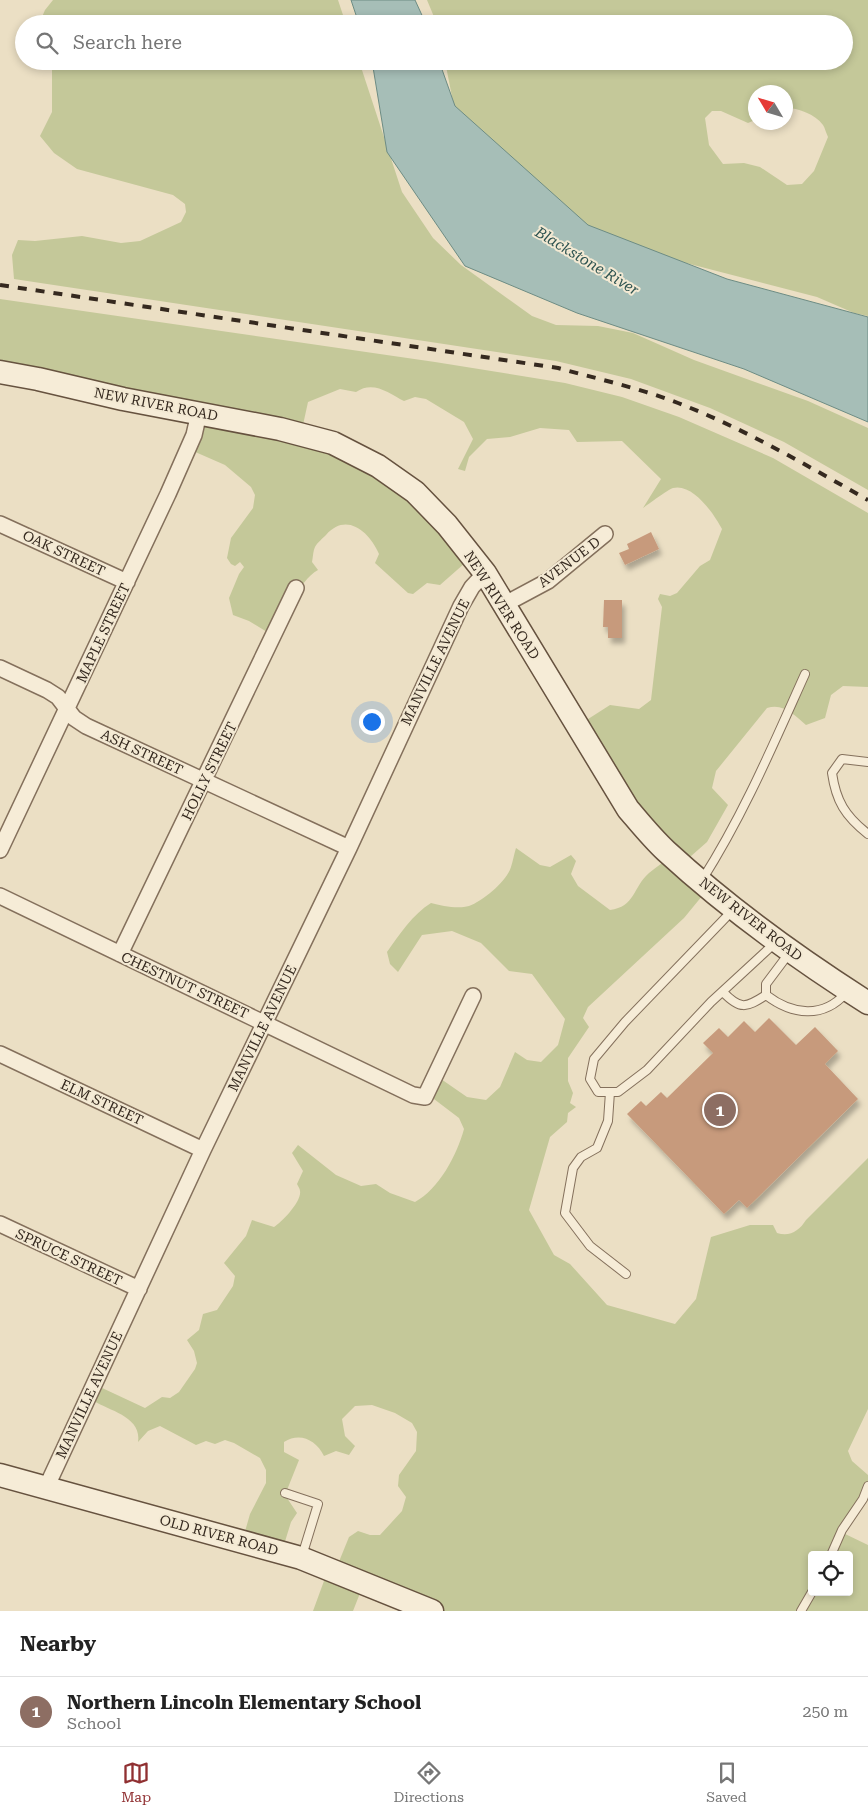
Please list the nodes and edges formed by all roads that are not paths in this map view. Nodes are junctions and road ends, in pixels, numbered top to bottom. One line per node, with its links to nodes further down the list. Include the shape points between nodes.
1 (0, 372): 2 (street, NEW RIVER ROAD)
2 (198, 413): 5 (street, NEW RIVER ROAD, via 280,428 333,444 378,466 415,492 447,525); 6 (street, MAPLE STREET, via 194,435)
3 (0, 524): 6 (street, OAK STREET)
4 (606, 534): 8 (street, AVENUE D, via 548,581)
5 (485, 573): 8 (street, NEW RIVER ROAD); 15 (street, MANVILLE AVENUE, via 461,606)
6 (127, 582): 11 (street, MAPLE STREET)
7 (296, 588): 13 (street, HOLLY STREET)
8 (505, 604): 17 (street, NEW RIVER ROAD, via 628,809 665,850)
9 (0, 668): 11 (street, ASH STREET, via 47,690 58,697)
10 (805, 674): 17 (lane, via 753,790)
11 (67, 709): 13 (street, ASH STREET, via 86,726); 16 (street, MAPLE STREET)
12 (868, 762): 14 (lane, via 842,759 832,772 834,792 849,818)
13 (204, 781): 15 (street, ASH STREET); 21 (street, HOLLY STREET)
14 (868, 834)
15 (349, 848): 27 (street, MANVILLE AVENUE)
16 (0, 850)
17 (701, 881): 19 (street, NEW RIVER ROAD)
18 (0, 896): 21 (street, CHESTNUT STREET)
19 (735, 908): 20 (street, NEW RIVER ROAD); 29 (lane, via 624,1022 594,1059 590,1079 598,1092)
20 (784, 946): 22 (street, NEW RIVER ROAD); 23 (lane); 24 (lane, via 766,984)
21 (120, 954): 27 (street, CHESTNUT STREET)
22 (848, 990): 24 (lane, via 838,1001 809,1012 790,1008); 26 (street, NEW RIVER ROAD)
23 (723, 992): 24 (lane, via 740,1006 750,1005); 29 (lane, via 646,1070 618,1092)
24 (766, 995)
25 (473, 996): 27 (street, CHESTNUT STREET, via 425,1097 413,1095)
26 (868, 1003)
27 (265, 1022): 30 (street, MANVILLE AVENUE)
28 (0, 1054): 30 (street, ELM STREET)
29 (610, 1092): 32 (lane, via 608,1121 597,1148 581,1157 573,1168 565,1213 590,1246)
30 (204, 1150): 33 (street, MANVILLE AVENUE)
31 (0, 1224): 33 (street, SPRUCE STREET)
32 (626, 1274)
33 (139, 1289): 36 (street, MANVILLE AVENUE)
34 (0, 1475): 36 (street, OLD RIVER ROAD)
35 (868, 1486): 38 (lane)
36 (46, 1488): 39 (street, OLD RIVER ROAD)
37 (284, 1492): 39 (lane, via 318,1504)
38 (833, 1551)
39 (301, 1558): 41 (street, OLD RIVER ROAD)
40 (810, 1596): 42 (lane)
41 (432, 1611)
42 (801, 1611)

